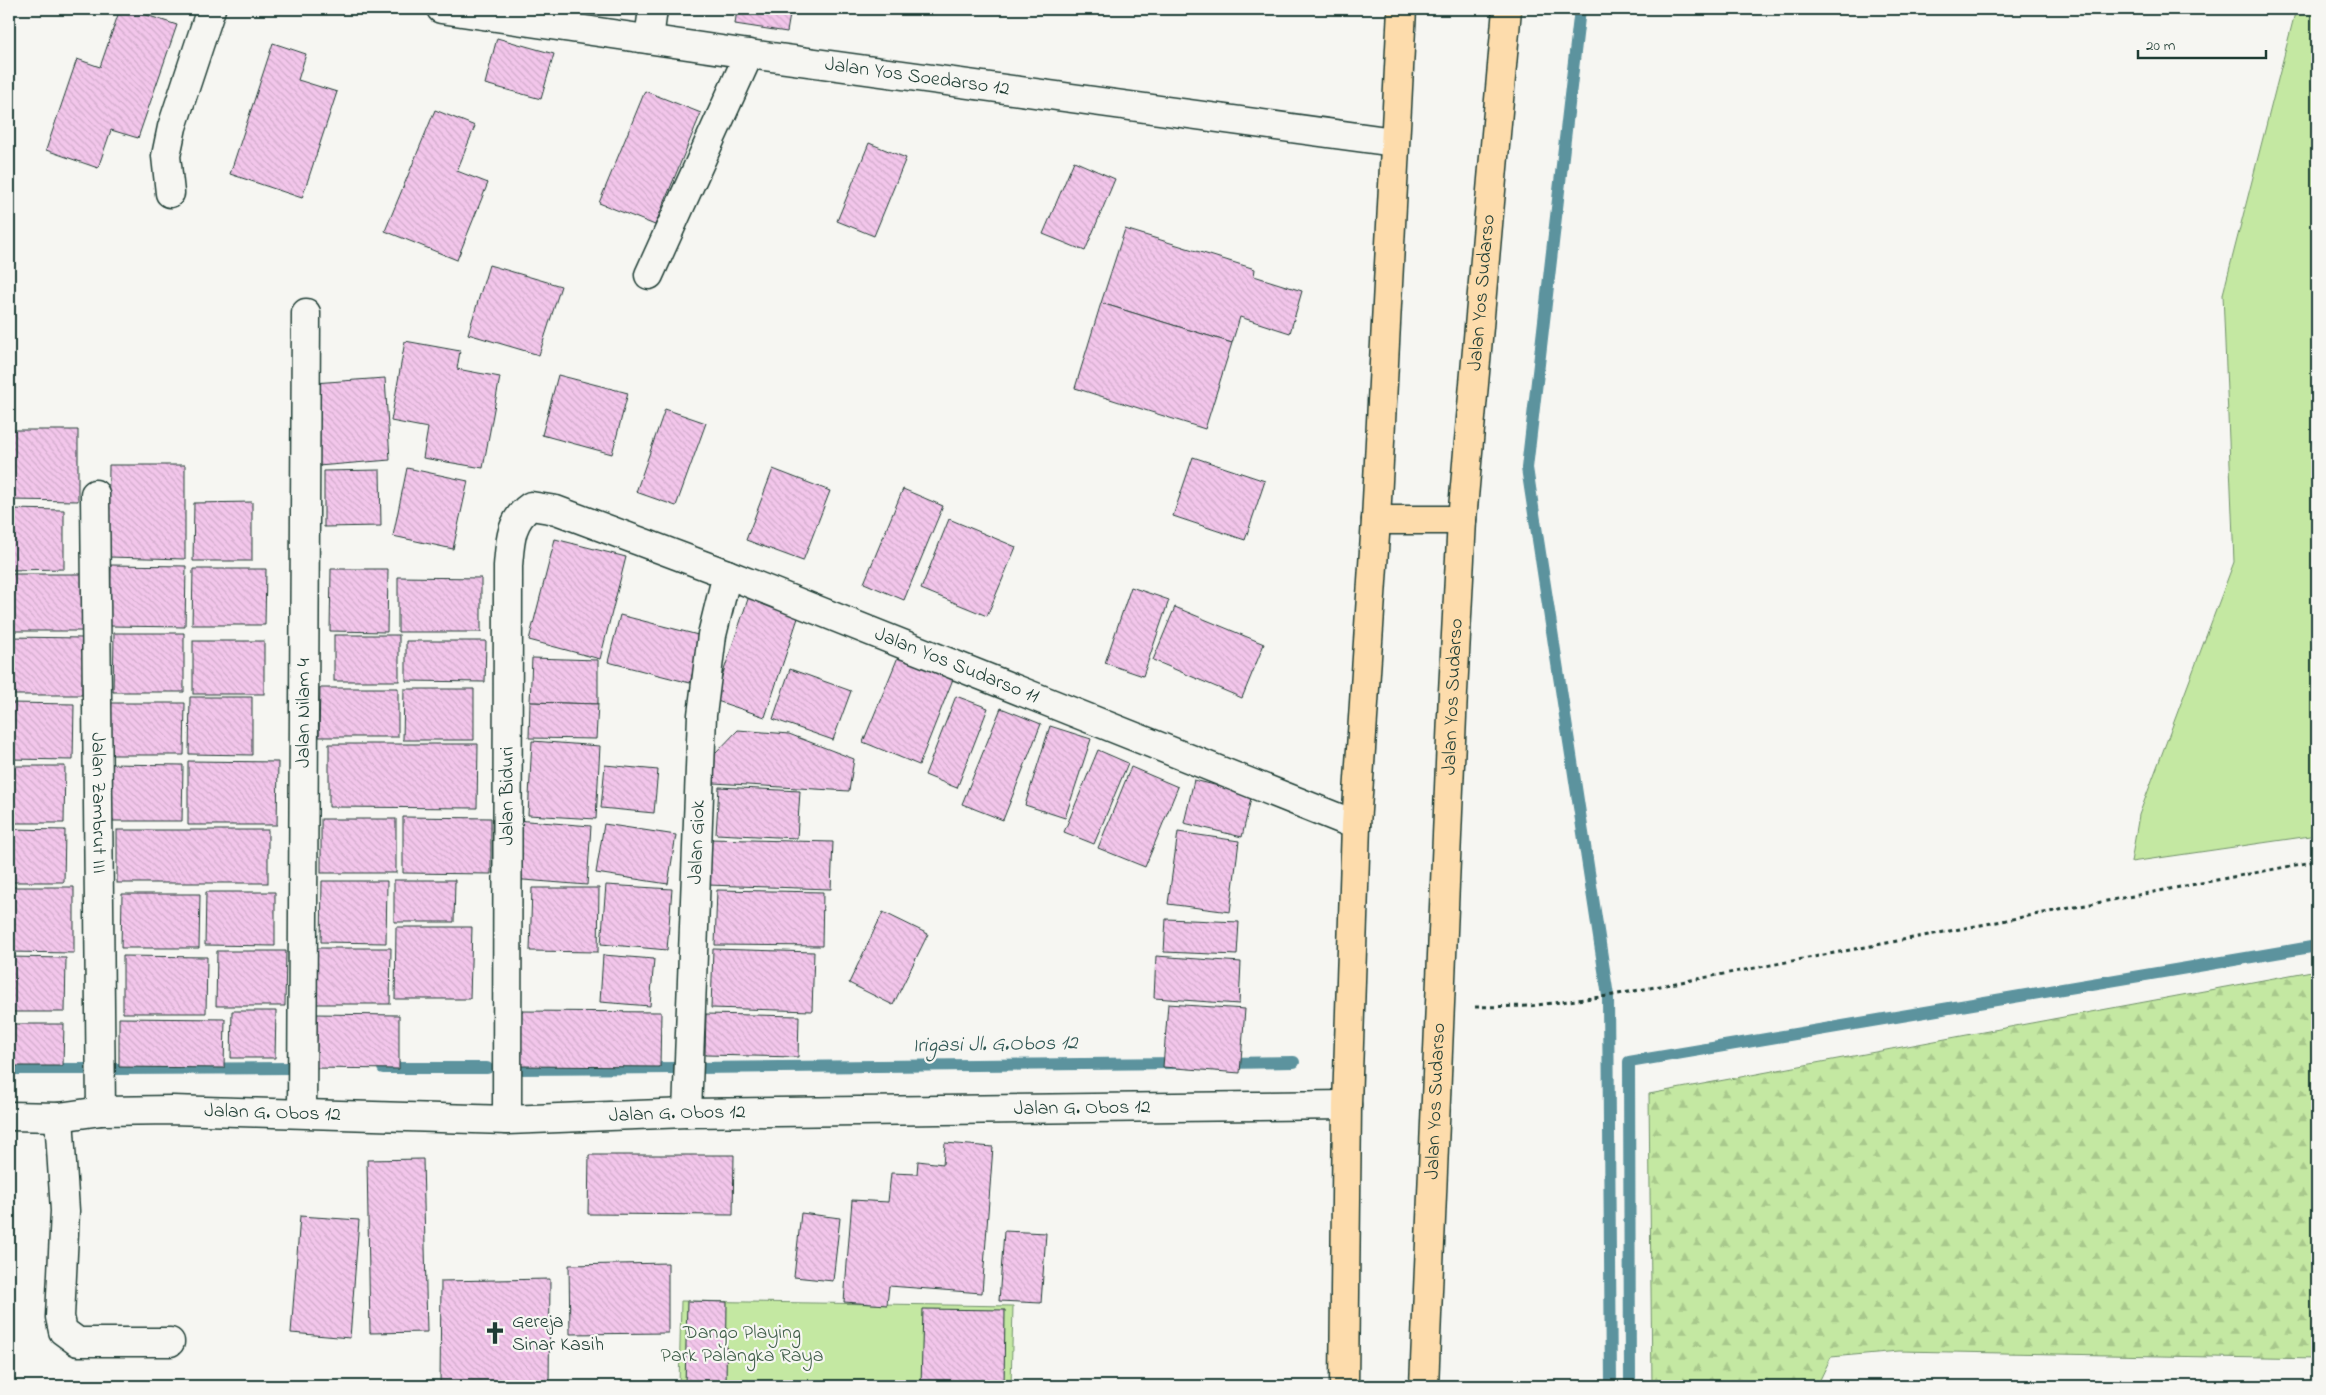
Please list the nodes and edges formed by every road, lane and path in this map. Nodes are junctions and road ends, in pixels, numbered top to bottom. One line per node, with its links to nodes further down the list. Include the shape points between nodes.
1 (211, 9): 9 (street, via 172,127 166,156)
2 (441, 9): 6 (street, Jalan Yos Soedarso 12)
3 (653, 9): 6 (street)
4 (1402, 9): 8 (main road)
5 (1507, 9): 15 (main road, Jalan Yos Sudarso)
6 (648, 39): 7 (street, Jalan Yos Soedarso 12)
7 (749, 54): 8 (street, Jalan Yos Soedarso 12); 10 (street)
8 (1394, 142): 14 (main road)
9 (170, 193)
10 (649, 275)
11 (306, 313): 22 (street, Jalan Nilam 4)
12 (96, 494): 21 (street, Jalan Zambrut III)
13 (556, 510): 16 (street, Jalan Yos Sudarso 11); 26 (street, Jalan Biduri, via 537,505 520,515 512,532 508,566)
14 (1376, 520): 15 (main road); 17 (main road)
15 (1462, 520): 19 (main road, Jalan Yos Sudarso)
16 (727, 574): 17 (street, Jalan Yos Sudarso 11); 23 (street, Jalan Giok, via 712,635 702,715)
17 (1356, 825): 20 (main road)
18 (2317, 861): 19 (path, via 1608,996 1530,1006)
19 (1440, 1007): 29 (main road, Jalan Yos Sudarso)
20 (1347, 1105): 23 (street, Jalan G. Obos 12); 28 (main road)
21 (101, 1111): 22 (street, Jalan G. Obos 12); 25 (street, Jalan G. Obos 12)
22 (302, 1113): 26 (street, Jalan G. Obos 12)
23 (687, 1113): 26 (street, Jalan G. Obos 12)
24 (9, 1116): 25 (street, Jalan G. Obos 12)
25 (59, 1117): 27 (street, via 65,1211 60,1317 63,1330 78,1342)
26 (507, 1120)
27 (170, 1342)
28 (1344, 1386)
29 (1424, 1386)

